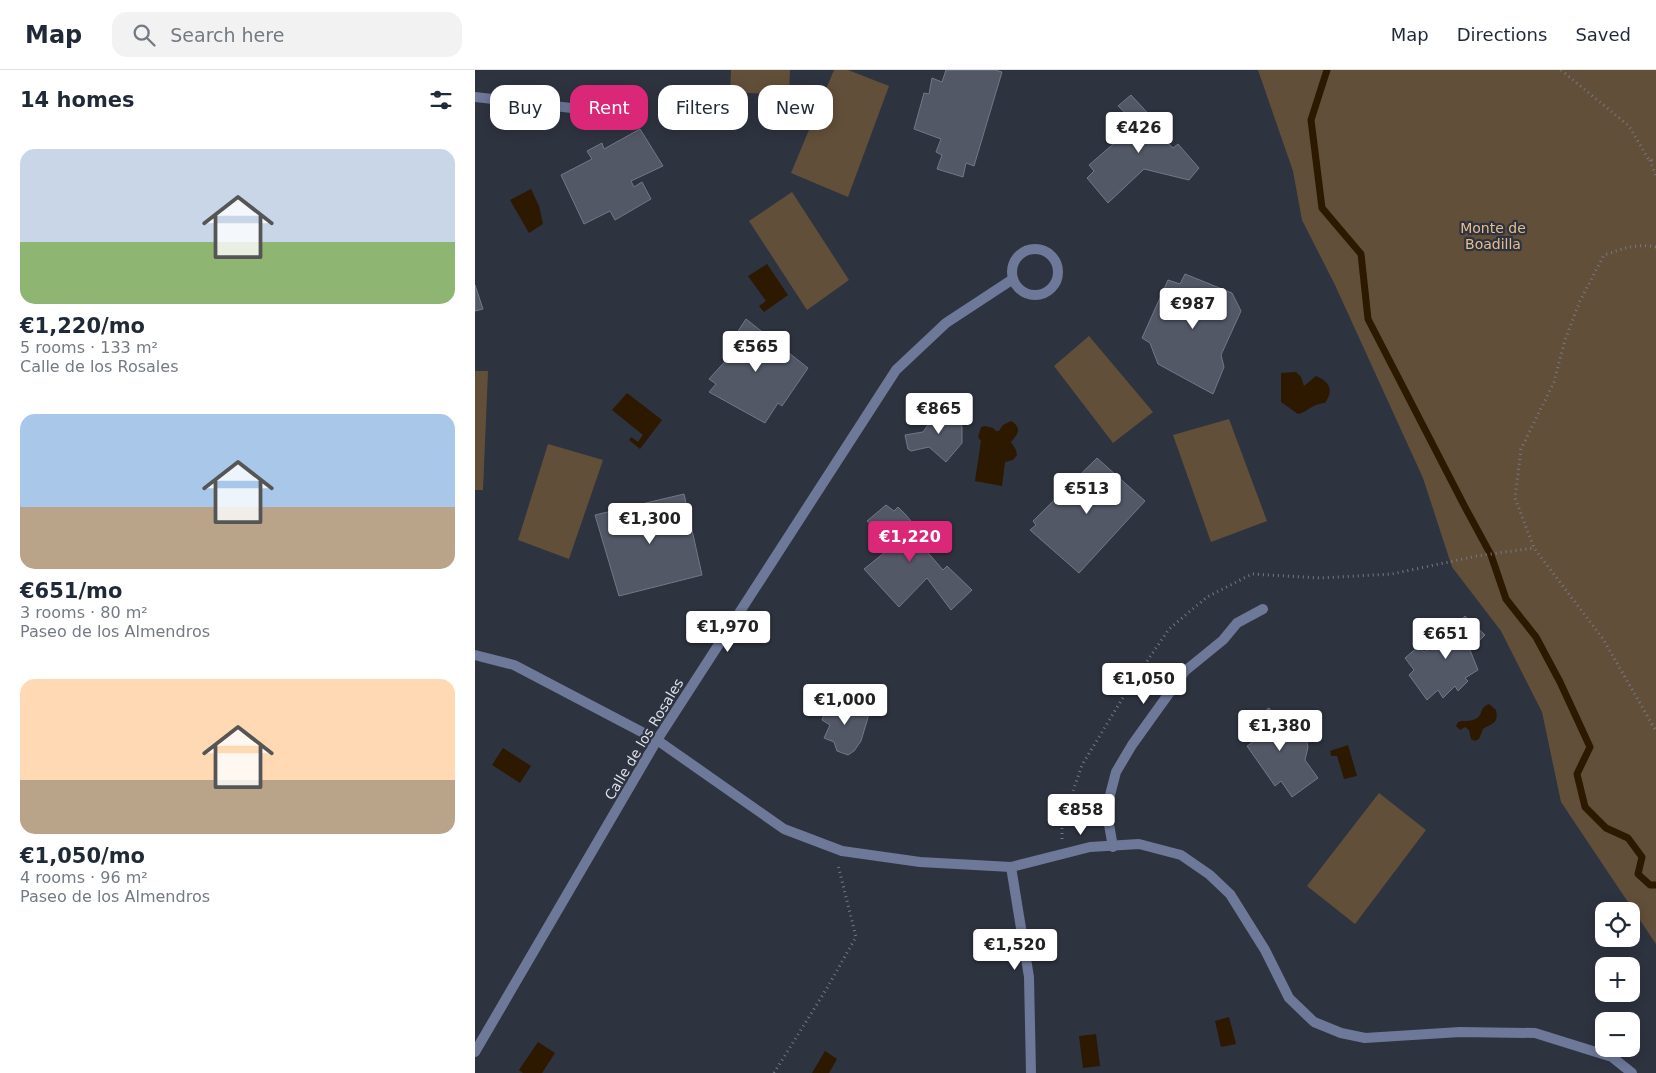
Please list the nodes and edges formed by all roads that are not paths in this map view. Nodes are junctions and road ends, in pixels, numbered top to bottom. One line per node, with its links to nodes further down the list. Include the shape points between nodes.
1 (475, 97): 2 (street)
2 (570, 108)
3 (1013, 279): 3 (street, via 1022,291 1040,295 1054,286 1058,265 1045,250 1027,250 1016,258 1012,267); 6 (street, Calle de los Rosales, via 946,323 896,370)
4 (1263, 609): 7 (street, via 1237,623 1223,640 1185,671 1132,745 1116,772 1109,795 1108,819)
5 (475, 655): 6 (street, via 514,665)
6 (657, 740): 8 (street, via 784,829 833,848 920,862); 9 (street, Calle de los Rosales)
7 (1113, 847): 8 (street, via 1090,847); 11 (street, via 1139,844 1181,855 1211,874 1230,894 1265,950 1289,998 1314,1022 1365,1038 1460,1032 1535,1033 1612,1057)
8 (1011, 867): 10 (street, via 1029,976)
9 (475, 1052)
10 (1031, 1073)
11 (1632, 1073)

